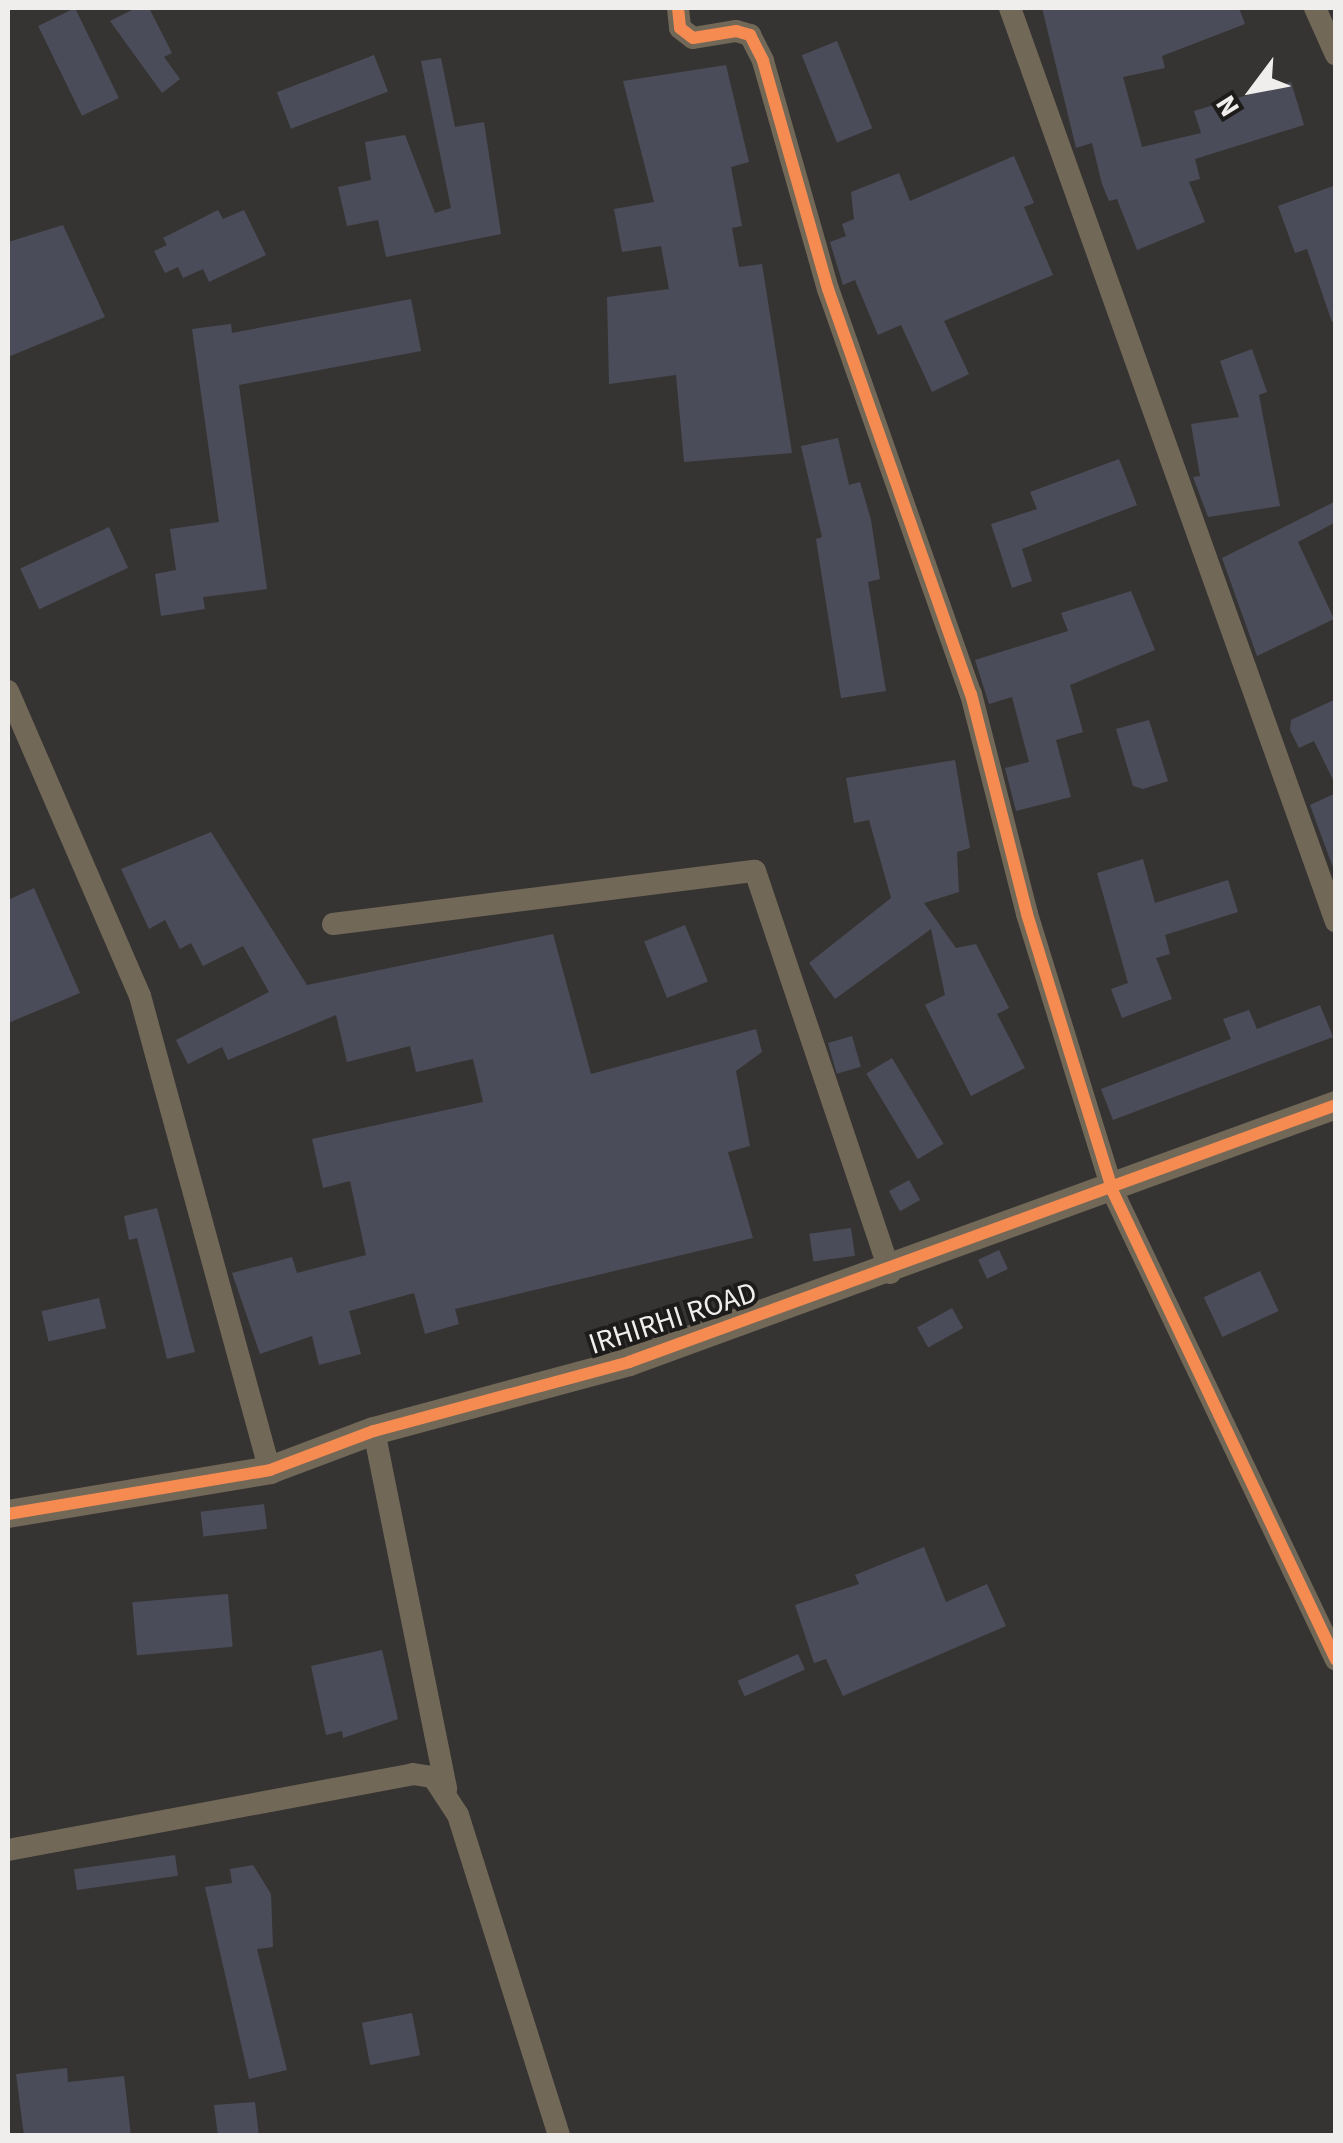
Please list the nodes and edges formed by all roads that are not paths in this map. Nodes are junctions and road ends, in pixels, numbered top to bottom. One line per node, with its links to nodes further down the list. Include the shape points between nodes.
1 (678, 8): 9 (street, via 680,28 693,38 736,30 750,35 763,61 828,290 972,694 1026,914)
2 (1010, 8): 6 (street)
3 (1315, 8): 4 (street)
4 (1336, 55)
5 (8, 691): 12 (street, via 140,996)
6 (1336, 922)
7 (333, 924): 10 (street, via 755,871)
8 (1336, 1105): 9 (street, IRHIRHI ROAD)
9 (1114, 1192): 10 (street, IRHIRHI ROAD); 14 (street)
10 (890, 1273): 11 (street, IRHIRHI ROAD, via 630,1362)
11 (374, 1432): 12 (street, IRHIRHI ROAD); 15 (street)
12 (270, 1470): 13 (street, IRHIRHI ROAD)
13 (8, 1514)
14 (1336, 1660)
15 (446, 1789): 16 (street, via 413,1774); 17 (street)
16 (8, 1850)
17 (559, 2136)

